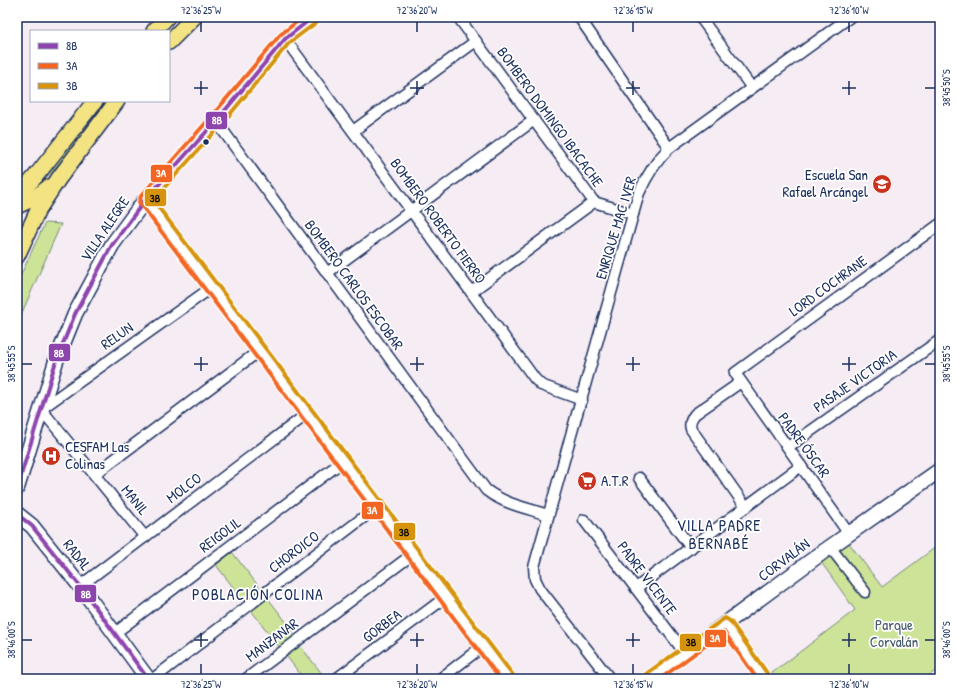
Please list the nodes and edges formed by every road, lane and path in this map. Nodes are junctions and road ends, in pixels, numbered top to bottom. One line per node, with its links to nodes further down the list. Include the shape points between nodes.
1 (167, 17): 8 (main road)
2 (194, 17): 10 (main road)
3 (313, 17): 9 (street, VILLA ALEGRE)
4 (458, 17): 11 (street, BOMBERO DOMINGO IBACACHE)
5 (580, 17): 18 (street)
6 (700, 17): 12 (street)
7 (850, 17): 12 (street, ENRIQUE MAC IVER)
8 (155, 30)
9 (285, 39): 16 (street, VILLA ALEGRE); 17 (street, BOMBERO ROBERTO FIERRO)
10 (170, 41)
11 (476, 41): 15 (street, BOMBERO DOMINGO IBACACHE); 17 (street)
12 (752, 88): 18 (street, ENRIQUE MAC IVER)
13 (94, 102): 20 (main road)
14 (116, 102): 19 (main road)
15 (534, 120): 22 (street, BOMBERO DOMINGO IBACACHE); 24 (street)
16 (216, 121): 21 (street, VILLA ALEGRE); 28 (street, BOMBERO CARLOS ESCOBAR)
17 (352, 131): 24 (street, BOMBERO ROBERTO FIERRO)
18 (669, 148): 25 (street, ENRIQUE MAC IVER, via 649,173)
19 (59, 178): 23 (main road, via 36,197); 27 (main road, via 38,210)
20 (17, 197)
21 (145, 200): 29 (street); 36 (street, VILLA ALEGRE, via 112,245 74,314)
22 (594, 202): 25 (street, BOMBERO DOMINGO IBACACHE); 30 (street)
23 (17, 206)
24 (412, 211): 28 (street); 30 (street, BOMBERO ROBERTO FIERRO)
25 (633, 214): 35 (street, ENRIQUE MAC IVER)
26 (940, 224): 33 (street, LORD COCHRANE)
27 (17, 256)
28 (327, 273): 48 (street, BOMBERO CARLOS ESCOBAR, via 486,490 507,502)
29 (211, 288): 32 (street); 36 (street, RELUN)
30 (472, 292): 35 (street, BOMBERO ROBERTO FIERRO, via 541,385)
31 (940, 340): 38 (street, PASAJE VICTORIA)
32 (260, 352): 37 (street); 42 (street)
33 (734, 373): 34 (street, PADRE ÓSCAR)
34 (741, 382): 38 (street, PADRE ÓSCAR); 46 (street, via 695,414 689,425)
35 (582, 400): 48 (street, ENRIQUE MAC IVER)
36 (41, 408): 42 (street, MANIL); 44 (street, VILLA ALEGRE)
37 (307, 414): 39 (street); 51 (street, MOLCO)
38 (788, 448): 40 (street, PADRE ÓSCAR)
39 (342, 461): 45 (street); 60 (street, REIGOLIL)
40 (801, 466): 46 (street); 50 (street, PADRE ÓSCAR)
41 (940, 470): 50 (street, CORVALÁN)
42 (95, 474): 51 (street, MANIL)
43 (640, 478): 53 (street)
44 (17, 488)
45 (377, 507): 54 (street); 64 (street, CHOROICO)
46 (746, 507): 53 (street)
47 (17, 514): 55 (street, RADAL, via 32,526)
48 (548, 515): 69 (street, via 534,567 535,579)
49 (584, 520): 56 (street, PADRE VICENTE)
50 (849, 534): 52 (street, CORVALÁN)
51 (145, 537): 55 (street, MOLCO)
52 (830, 547): 57 (street); 59 (street, CORVALÁN)
53 (691, 548): 56 (street)
54 (413, 554): 58 (street); 65 (street, MANZANAR)
55 (80, 586): 60 (street, RADAL)
56 (636, 588): 62 (street, PADRE VICENTE)
57 (865, 592)
58 (446, 597): 61 (street); 66 (street, GORBEA)
59 (725, 624): 62 (street, CORVALÁN); 71 (street)
60 (114, 633): 63 (street, RADAL)
61 (483, 646): 67 (street); 68 (street)
62 (685, 653): 70 (street, CORVALÁN)
63 (148, 679)
64 (153, 679)
65 (246, 679)
66 (336, 679)
67 (440, 679)
68 (508, 679)
69 (610, 679)
70 (650, 679)
71 (764, 679)

